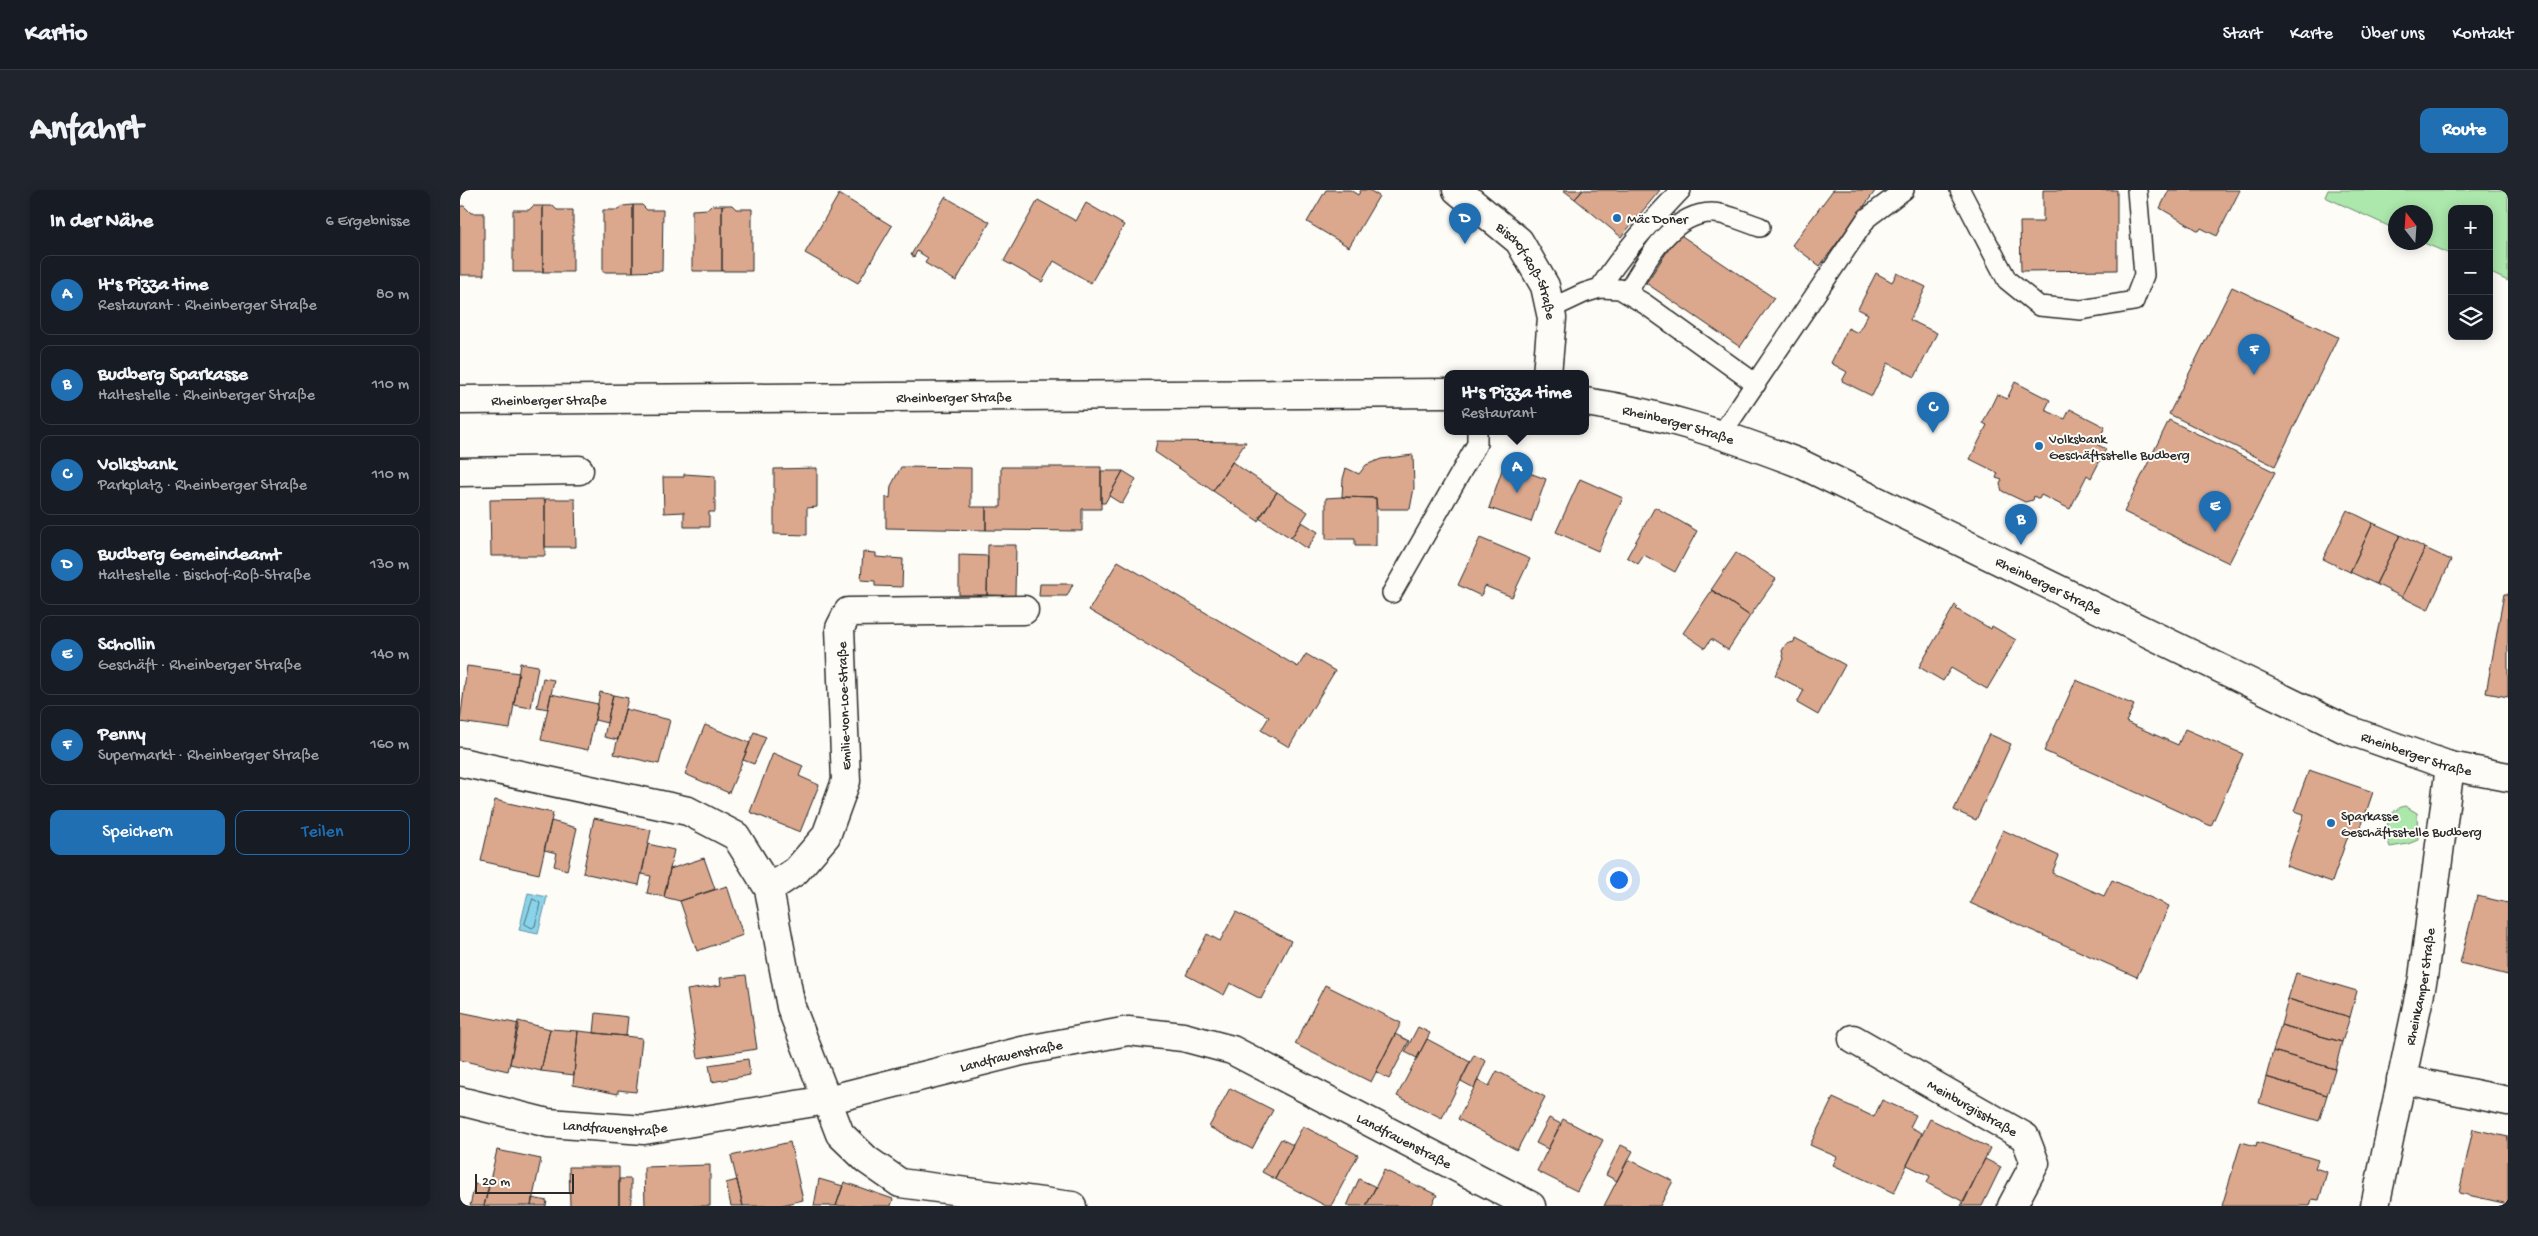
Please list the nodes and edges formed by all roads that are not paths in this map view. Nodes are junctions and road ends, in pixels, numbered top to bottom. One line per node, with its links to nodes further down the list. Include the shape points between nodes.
1 (1457, 190): 9 (street, Bischof-Roß-Straße, via 1519,241 1545,286)
2 (1681, 190): 7 (lane, via 1640,234)
3 (1904, 190): 11 (lane, via 1867,218)
4 (1960, 190): 5 (lane, via 2007,280 2039,306 2081,310 2134,301 2144,274)
5 (2137, 190)
6 (1760, 226): 8 (lane, via 1712,212 1687,219 1670,231 1654,250)
7 (1600, 288): 8 (lane, via 1620,289); 9 (lane)
8 (1627, 293): 11 (lane)
9 (1550, 309): 10 (street, Bischof-Roß-Straße)
10 (1547, 370)
11 (1756, 384): 15 (lane)
12 (1444, 393): 13 (street, Rheinberger Straße)
13 (460, 400)
14 (1589, 403): 15 (street, Rheinberger Straße, via 1659,415)
15 (1722, 433): 22 (street, Rheinberger Straße, via 1799,463 2345,729)
16 (1477, 435): 19 (lane, via 1477,444)
17 (579, 470): 18 (street)
18 (460, 472)
19 (1392, 593)
20 (1024, 610): 24 (street, Emilie-von-Loe-Straße, via 848,612 840,628 846,781 826,836 796,871)
21 (460, 762): 24 (street, via 688,811 736,836)
22 (2450, 766): 23 (street, Rheinberger Straße); 26 (street, Rheinkamper Straße, via 2423,978)
23 (2508, 777)
24 (769, 889): 27 (street, via 791,1007)
25 (1853, 1039): 32 (street, Meinburgisstraße, via 2025,1137 2035,1163)
26 (2401, 1079): 29 (street); 33 (street, Rheinkamper Straße)
27 (827, 1100): 28 (street, Landfrauenstraße, via 644,1130 548,1123); 30 (street, via 840,1134 866,1160 900,1183); 31 (street, Landfrauenstraße, via 1022,1051 1128,1031 1183,1037 1241,1054)
28 (460, 1101)
29 (2508, 1101)
30 (1072, 1206)
31 (1532, 1206)
32 (2012, 1206)
33 (2375, 1206)

